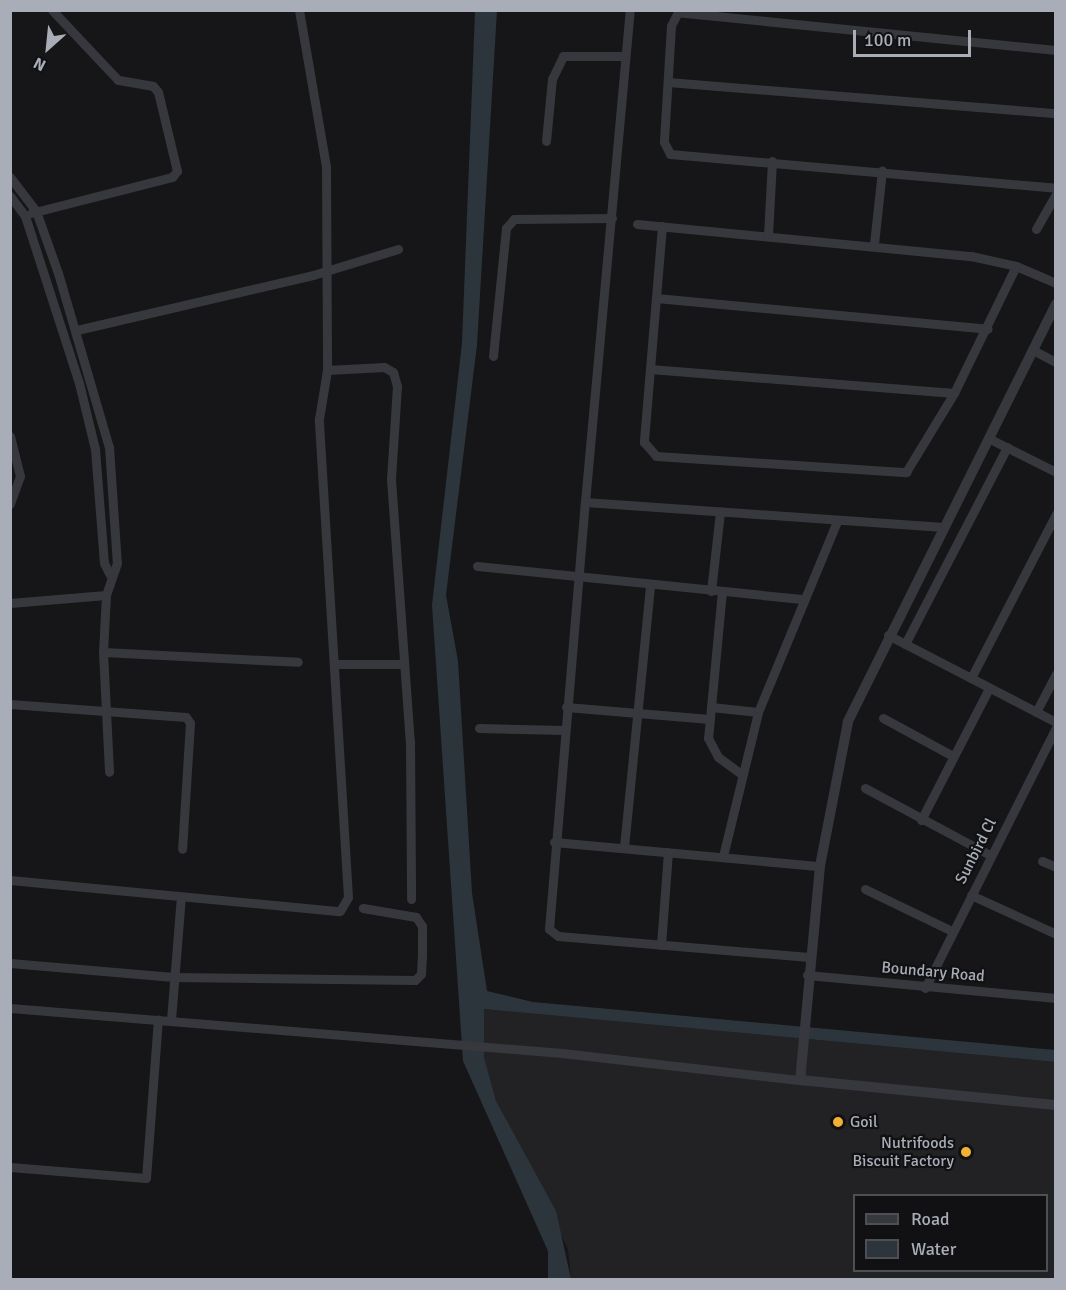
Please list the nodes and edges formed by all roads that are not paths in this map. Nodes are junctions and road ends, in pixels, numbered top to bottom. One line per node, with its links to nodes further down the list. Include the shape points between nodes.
1 (52, 10): 15 (street, via 118,80 153,86 159,92 177,171 172,177)
2 (300, 10): 25 (street, via 326,166)
3 (630, 10): 5 (street)
4 (1056, 50): 6 (street, via 678,12 671,26)
5 (623, 57): 8 (street, via 563,56 552,79); 17 (street)
6 (668, 82): 7 (street); 9 (street, via 665,150)
7 (1056, 112)
8 (546, 141)
9 (772, 161): 10 (street); 21 (street)
10 (882, 170): 12 (street); 22 (street)
11 (10, 177): 15 (street)
12 (1056, 188)
13 (1056, 194): 20 (street)
14 (10, 196): 16 (street)
15 (36, 211): 16 (street); 30 (street)
16 (25, 216): 48 (street, via 90,428 104,563)
17 (612, 219): 32 (street, via 514,219 506,228); 41 (street)
18 (637, 224): 19 (street)
19 (662, 226): 21 (street); 27 (street)
20 (1036, 229)
21 (768, 235): 22 (street)
22 (873, 244): 24 (street)
23 (398, 249): 25 (street)
24 (1016, 266): 26 (street); 29 (street)
25 (328, 270): 30 (street); 35 (street)
26 (1056, 282)
27 (656, 298): 29 (street); 34 (street)
28 (1056, 304): 31 (street)
29 (988, 329): 36 (street)
30 (77, 330): 48 (street, via 109,447 117,516 117,563)
31 (1033, 351): 33 (street); 38 (street)
32 (494, 356)
33 (1056, 362)
34 (650, 369): 36 (street); 36 (street, via 644,442 656,456 898,474 912,466)
35 (327, 370): 60 (street, via 319,419); 61 (street, via 384,367 393,372 391,480)
36 (954, 393)
37 (10, 436): 42 (street, via 20,476)
38 (988, 438): 39 (street); 46 (street)
39 (1007, 447): 40 (street); 57 (street)
40 (1056, 472)
41 (585, 502): 43 (street); 49 (street)
42 (10, 504)
43 (720, 512): 45 (street); 51 (street)
44 (1056, 514): 63 (street)
45 (837, 521): 46 (street); 54 (street)
46 (943, 527): 56 (street)
47 (477, 566): 49 (street)
48 (110, 575): 53 (street)
49 (577, 579): 50 (street); 66 (street)
50 (650, 586): 51 (street); 71 (street)
51 (711, 591): 52 (street)
52 (722, 591): 54 (street); 67 (street)
53 (106, 595): 55 (street); 58 (street)
54 (804, 599): 69 (street)
55 (10, 603)
56 (888, 635): 57 (street); 90 (street, via 843,738)
57 (905, 644): 63 (street)
58 (103, 652): 59 (street); 68 (street)
59 (298, 662)
60 (336, 664): 61 (street); 95 (street, via 348,897 340,911)
61 (403, 664): 96 (street, via 413,822)
62 (1056, 674): 70 (street)
63 (971, 678): 64 (street)
64 (989, 687): 70 (street); 78 (street)
65 (10, 704): 68 (street)
66 (566, 707): 71 (street); 77 (street)
67 (711, 707): 69 (street); 73 (street)
68 (103, 709): 79 (street); 85 (street, via 179,715 190,723)
69 (758, 712): 80 (street)
70 (1036, 712): 74 (street)
71 (638, 713): 73 (street); 84 (street)
72 (883, 718): 78 (street)
73 (710, 719): 80 (street, via 712,748)
74 (1056, 722)
75 (479, 728): 77 (street)
76 (1056, 728): 87 (street, Sunbird Cl)
77 (564, 730): 83 (street)
78 (953, 756): 82 (street)
79 (109, 772)
80 (741, 774): 88 (street)
81 (865, 788): 82 (street)
82 (921, 820): 87 (street)
83 (554, 842): 84 (street); 100 (street, via 548,922 552,933)
84 (624, 848): 86 (street)
85 (182, 849)
86 (668, 852): 88 (street); 100 (street)
87 (990, 855): 94 (street, Sunbird Cl)
88 (723, 856): 90 (street)
89 (1042, 861): 91 (street)
90 (820, 866): 101 (street)
91 (1056, 867)
92 (10, 880): 95 (street)
93 (865, 889): 98 (street)
94 (971, 895): 98 (street, Sunbird Cl); 99 (street)
95 (181, 897): 104 (street)
96 (411, 899)
97 (363, 908): 104 (street, via 416,917 422,926 422,957 421,974 415,980)
98 (952, 931): 105 (street, Sunbird Cl)
99 (1056, 934)
100 (661, 945): 101 (street)
101 (809, 957): 103 (street)
102 (10, 963): 104 (street)
103 (807, 975): 105 (street, Boundary Road); 110 (street)
104 (173, 977): 109 (street)
105 (925, 988): 106 (street, Boundary Road)
106 (1056, 998)
107 (10, 1008): 108 (street)
108 (158, 1019): 109 (street); 112 (street, via 146,1178)
109 (171, 1020): 110 (street, via 501,1047)
110 (800, 1080): 111 (street)
111 (1056, 1105)
112 (10, 1167)

